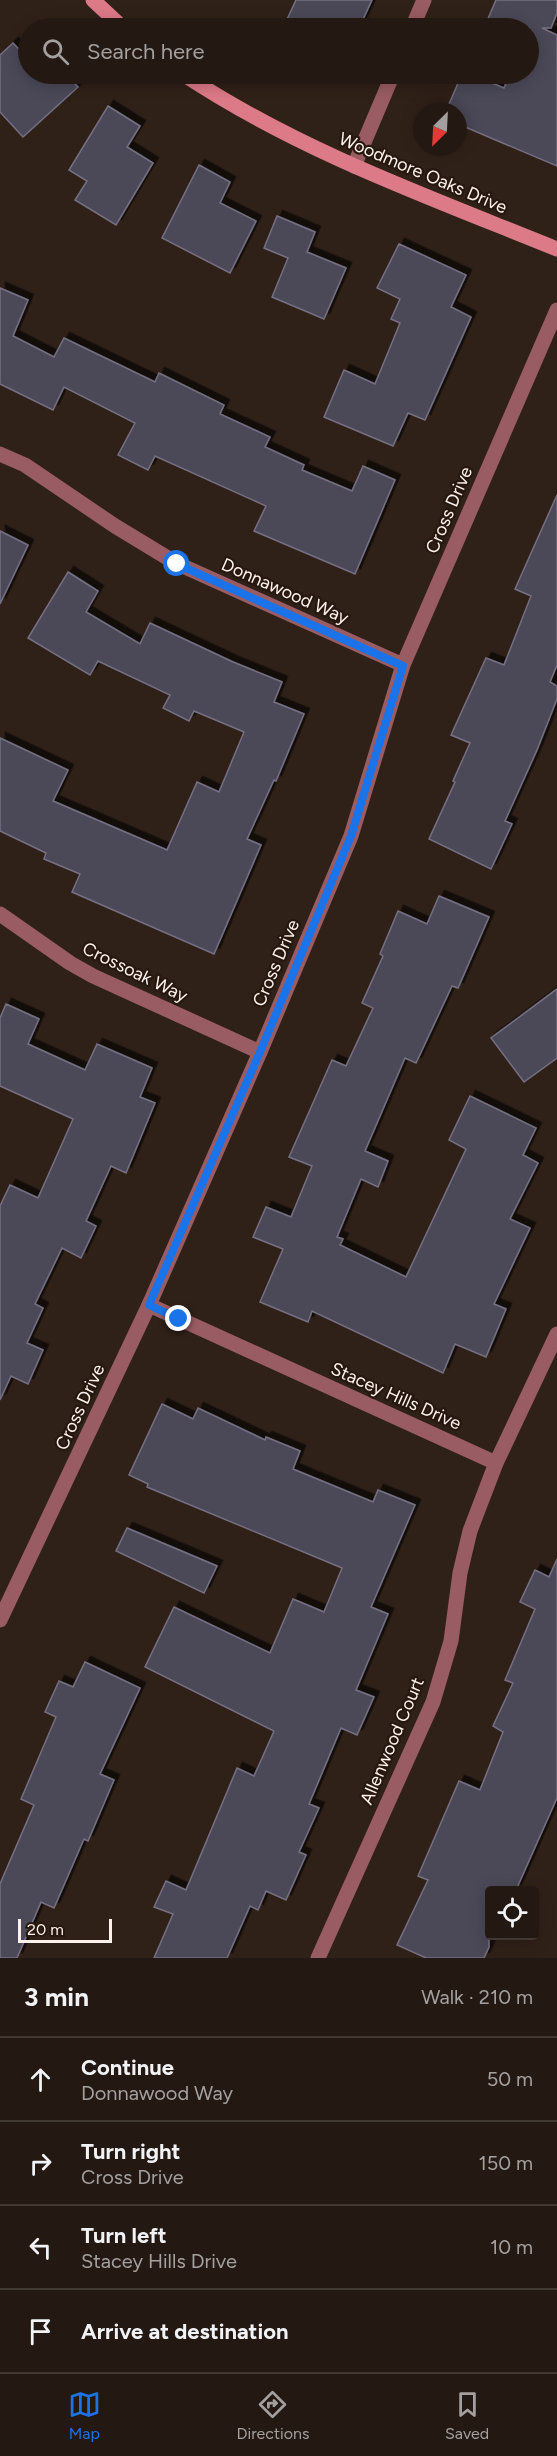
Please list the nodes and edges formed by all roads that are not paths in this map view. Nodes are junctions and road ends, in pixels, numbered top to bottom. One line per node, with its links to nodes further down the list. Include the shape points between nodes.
1 (93, 0): 3 (street)
2 (424, 0): 4 (street)
3 (112, 18)
4 (416, 18)
5 (199, 84): 7 (street, Woodmore Oaks Drive, via 279,131)
6 (389, 84): 7 (street)
7 (354, 166): 8 (street, Woodmore Oaks Drive)
8 (557, 249)
9 (557, 310): 11 (street, Cross Drive)
10 (0, 454): 11 (street, Donnawood Way, via 25,465 177,564)
11 (403, 666): 13 (street, Cross Drive, via 351,836)
12 (0, 914): 13 (street, Crossoak Way, via 93,976)
13 (260, 1052): 14 (street, Cross Drive)
14 (149, 1305): 16 (street, Stacey Hills Drive); 17 (street, Cross Drive)
15 (557, 1334): 16 (street)
16 (496, 1463): 18 (street, Allenwood Court, via 470,1530 451,1641 433,1702)
17 (0, 1620)
18 (318, 1958)

